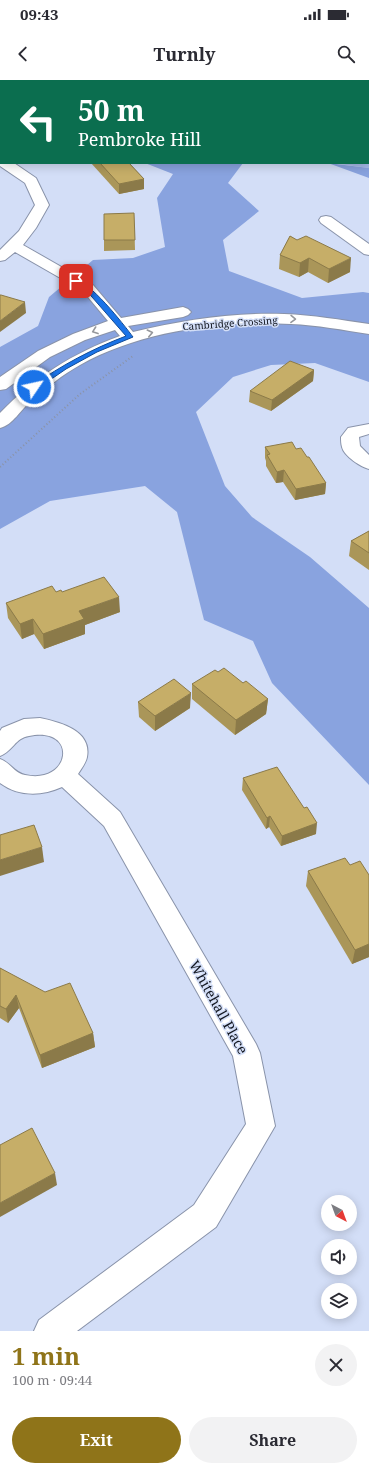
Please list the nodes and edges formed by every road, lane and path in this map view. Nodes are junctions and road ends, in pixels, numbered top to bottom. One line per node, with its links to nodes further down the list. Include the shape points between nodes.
1 (6, 164): 3 (street, via 31,181 42,205 30,228)
2 (326, 220): 4 (street)
3 (15, 246): 5 (street); 7 (street, via 88,288)
4 (369, 251)
5 (0, 257)
6 (369, 317): 7 (street, Cambridge Crossing, via 328,310 265,306 209,308)
7 (118, 323): 9 (street); 11 (street, Cambridge Crossing, one-way to 11, via 79,337 44,354)
8 (369, 329): 9 (street, Cambridge Crossing, one-way to 8, via 187,324 256,319 303,320)
9 (130, 337): 12 (street, Cambridge Crossing, via 64,367 34,387)
10 (134, 355): 15 (path, via 79,395)
11 (0, 386)
12 (0, 423)
13 (369, 429): 14 (street, via 354,432 350,437 351,448)
14 (369, 464)
15 (0, 467)
16 (0, 747): 18 (street, via 9,736 31,726 55,728 65,733 76,749 71,767)
17 (0, 768): 18 (street, via 14,781 26,785 40,785)
18 (64, 775): 19 (street, Whitehall Place, via 112,819 246,1053 261,1126 205,1216)
19 (50, 1331)

